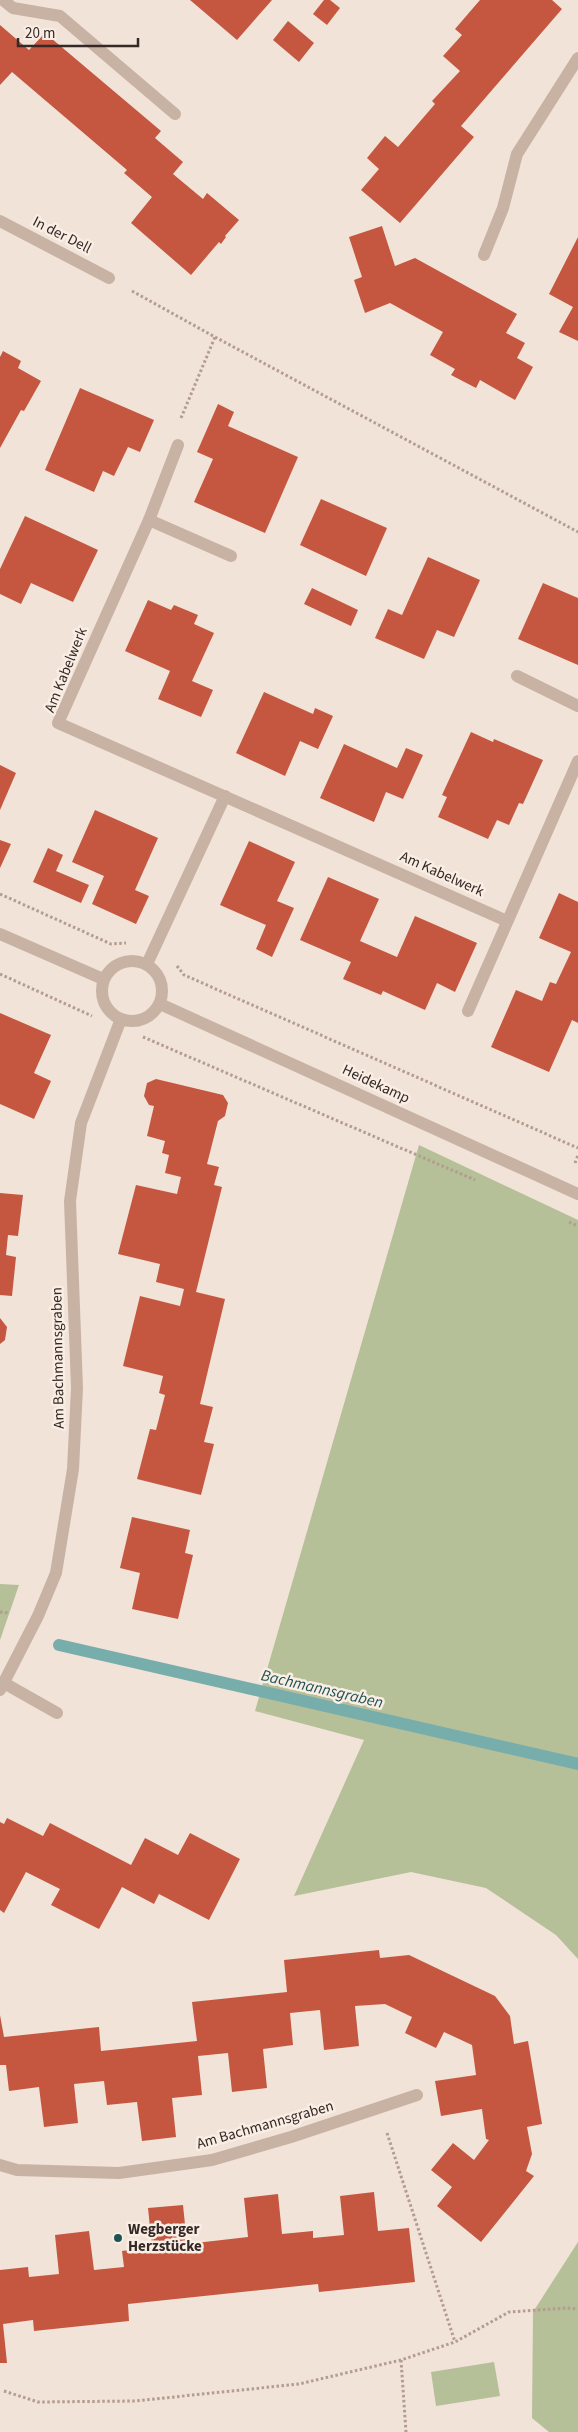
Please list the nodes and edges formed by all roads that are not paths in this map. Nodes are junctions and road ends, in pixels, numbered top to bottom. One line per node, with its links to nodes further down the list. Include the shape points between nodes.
1 (3, 0): 3 (street, via 13,8 60,16)
2 (578, 58): 5 (street, via 517,154 503,208)
3 (175, 114)
4 (0, 222): 6 (street, In der Dell)
5 (484, 255)
6 (109, 278)
7 (178, 445): 8 (street, Am Kabelwerk)
8 (149, 520): 9 (street); 13 (street, Am Kabelwerk, via 58,722)
9 (231, 556)
10 (517, 676): 11 (street)
11 (578, 706)
12 (578, 761): 14 (street)
13 (226, 796): 14 (street, Am Kabelwerk); 16 (street)
14 (507, 921): 19 (street)
15 (0, 934): 17 (street)
16 (147, 964): 17 (street, via 129,960 118,963); 18 (street, via 160,978 163,990)
17 (103, 979): 20 (street, via 102,998 106,1007)
18 (160, 1004): 20 (street, via 151,1015 140,1020); 21 (street, Heidekamp)
19 (468, 1011)
20 (122, 1019): 22 (street, Am Bachmannsgraben, via 81,1123 70,1201 77,1388 73,1469 56,1573)
21 (578, 1194)
22 (2, 1686): 23 (street)
23 (57, 1713)
24 (418, 2095): 25 (street, Am Bachmannsgraben, via 212,2160 120,2173 17,2170)
25 (0, 2165)

